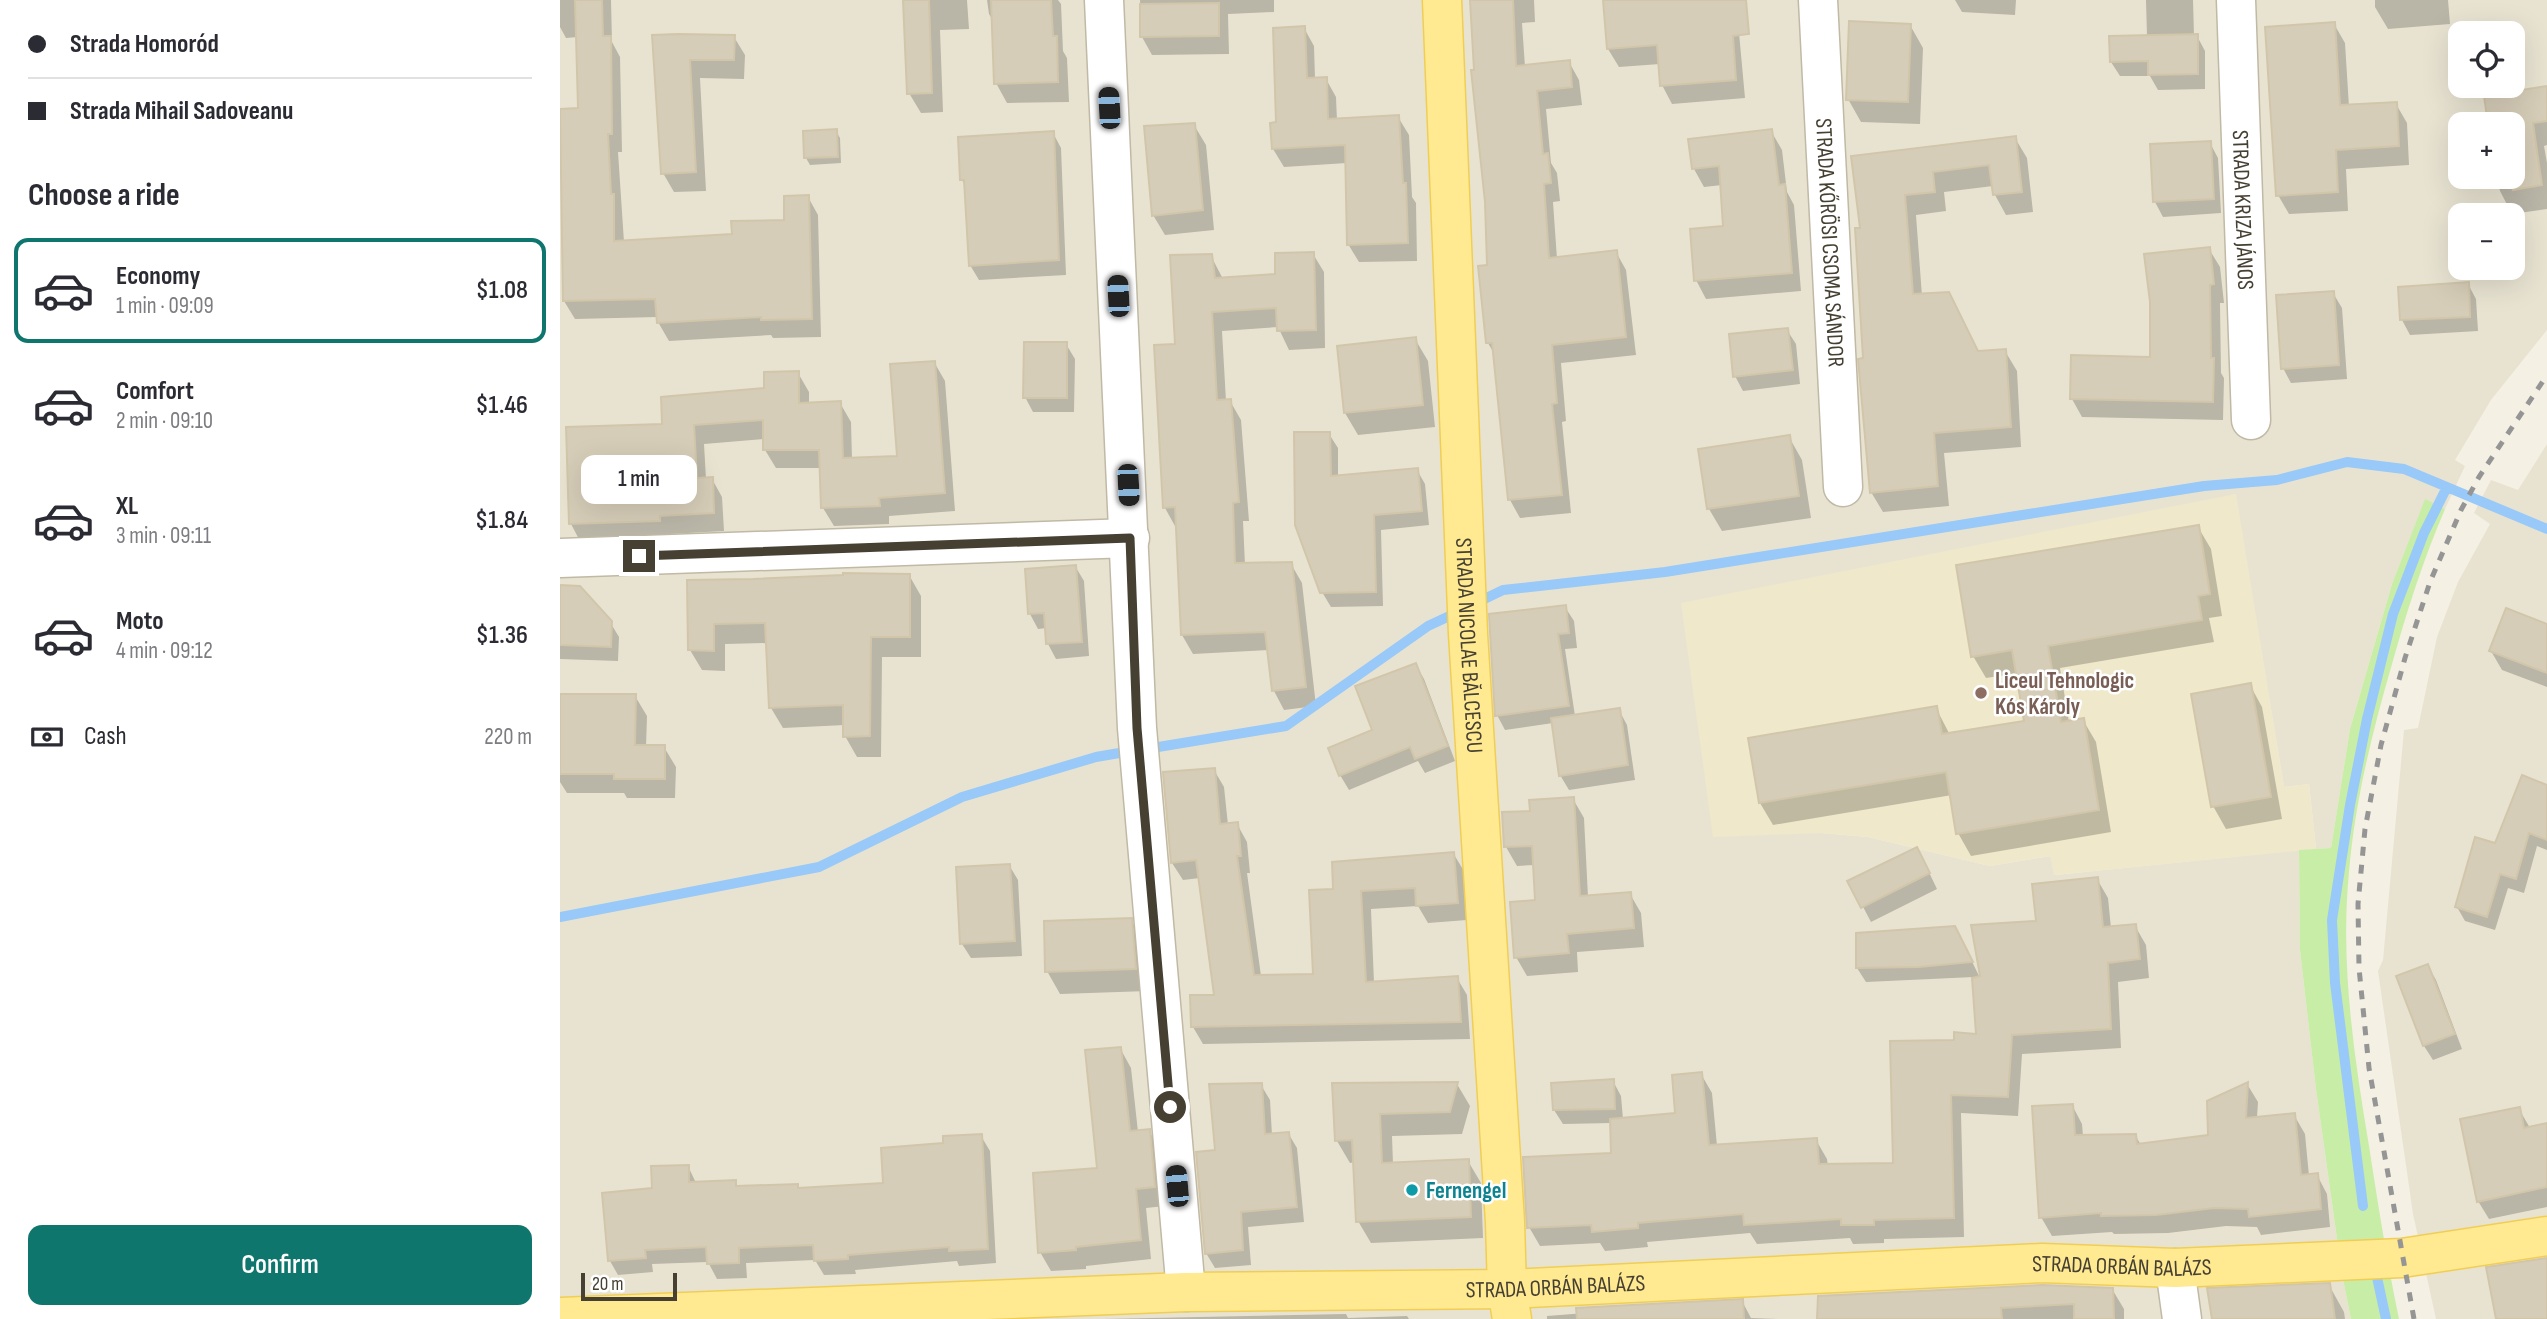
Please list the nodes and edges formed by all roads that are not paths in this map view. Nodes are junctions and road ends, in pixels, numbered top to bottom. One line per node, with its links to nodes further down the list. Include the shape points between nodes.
1 (1104, 0): 7 (street)
2 (1443, 0): 12 (main road, STRADA NICOLAE BĂLCESCU, via 1468,634)
3 (1818, 0): 6 (street, STRADA KŐRÖSI CSOMA SÁNDOR)
4 (2236, 0): 5 (street, STRADA KRIZA JÁNOS)
5 (2252, 420)
6 (1843, 488)
7 (1130, 538): 8 (street); 11 (street, via 1139,745)
8 (560, 558)
9 (2547, 1236): 10 (main road, STRADA ORBÁN BALÁZS, via 2402,1258)
10 (2175, 1268): 12 (main road, STRADA ORBÁN BALÁZS, via 2042,1263); 15 (street)
11 (1186, 1292): 12 (main road, STRADA ORBÁN BALÁZS); 14 (main road, STRADA ORBÁN BALÁZS)
12 (1509, 1304)
13 (560, 1317): 14 (main road, STRADA ORBÁN BALÁZS)
14 (641, 1317)
15 (2182, 1319)

